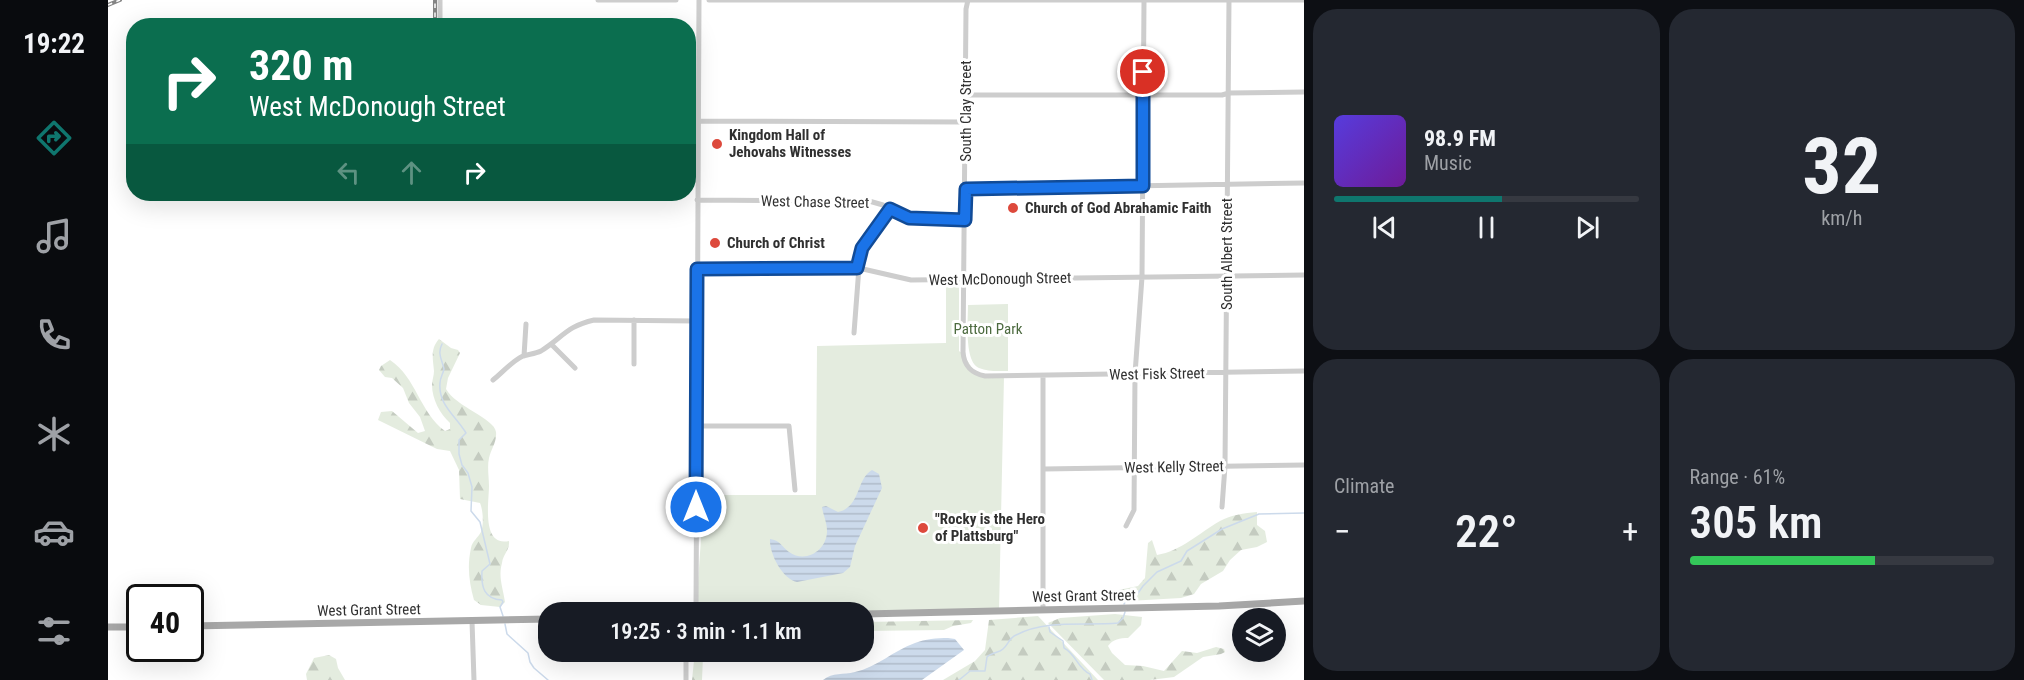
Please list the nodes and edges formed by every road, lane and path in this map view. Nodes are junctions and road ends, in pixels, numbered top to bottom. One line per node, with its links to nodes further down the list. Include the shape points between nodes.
1 (440, 0): 10 (street)
2 (598, 0): 3 (street)
3 (676, 0)
4 (699, 0): 15 (street)
5 (709, 0): 6 (street)
6 (968, 0): 8 (street); 13 (street, South Clay Street)
7 (1304, 0): 9 (street)
8 (1144, 1): 9 (street); 14 (street)
9 (1229, 1): 12 (street, South Albert Street)
10 (440, 18)
11 (1304, 92): 12 (street)
12 (1229, 93): 14 (street); 18 (street, South Albert Street)
13 (965, 95): 14 (street); 16 (street, South Clay Street)
14 (1143, 95): 19 (street)
15 (697, 122): 16 (street); 21 (street)
16 (965, 122): 20 (street, South Clay Street)
17 (1304, 183): 18 (street)
18 (1227, 184): 19 (street); 27 (street, South Albert Street)
19 (1143, 186): 20 (street); 28 (street)
20 (966, 189): 23 (street, South Clay Street)
21 (697, 201): 22 (street, West Chase Street, via 869,201); 25 (street)
22 (890, 209): 23 (street, West Chase Street, via 909,218); 24 (street, via 862,248)
23 (965, 220): 29 (street, South Clay Street)
24 (857, 268): 25 (street, West McDonough Street); 29 (street, West McDonough Street, via 911,280); 33 (street)
25 (697, 269): 31 (street)
26 (1304, 275): 27 (street, West McDonough Street)
27 (1227, 276): 28 (street, West McDonough Street); 39 (street, South Albert Street)
28 (1142, 277): 29 (street, West McDonough Street); 40 (street)
29 (964, 279): 41 (street, South Clay Street, via 965,362 976,374)
30 (634, 320): 31 (street); 34 (street, via 580,324); 36 (street)
31 (696, 321): 44 (street)
32 (526, 324): 35 (street)
33 (854, 333)
34 (551, 344): 35 (street, via 537,354); 37 (street)
35 (524, 356): 43 (street)
36 (634, 364)
37 (575, 368)
38 (1304, 371): 39 (street, West Fisk Street)
39 (1226, 373): 40 (street, West Fisk Street); 46 (street, South Albert Street)
40 (1135, 375): 42 (street, West Fisk Street); 47 (street)
41 (1010, 376): 42 (street, West Fisk Street)
42 (1043, 376): 48 (street)
43 (493, 380)
44 (696, 426): 49 (street, via 789,426); 53 (street)
45 (1304, 465): 46 (street, West Kelly Street)
46 (1225, 466): 47 (street, West Kelly Street); 50 (street, South Albert Street)
47 (1133, 467): 48 (street, West Kelly Street); 51 (street, via 1134,510)
48 (1044, 469): 54 (street)
49 (795, 490)
50 (1222, 507)
51 (1126, 526)
52 (1304, 601): 54 (main road, West Grant Street)
53 (696, 602)
54 (1043, 610): 55 (main road, West Grant Street)
55 (874, 614)
56 (538, 620): 57 (main road, West Grant Street)
57 (472, 621): 58 (main road, West Grant Street); 62 (street)
58 (204, 626)
59 (108, 627): 60 (main road)
60 (126, 627)
61 (686, 662): 63 (street)
62 (474, 680)
63 (686, 680)

